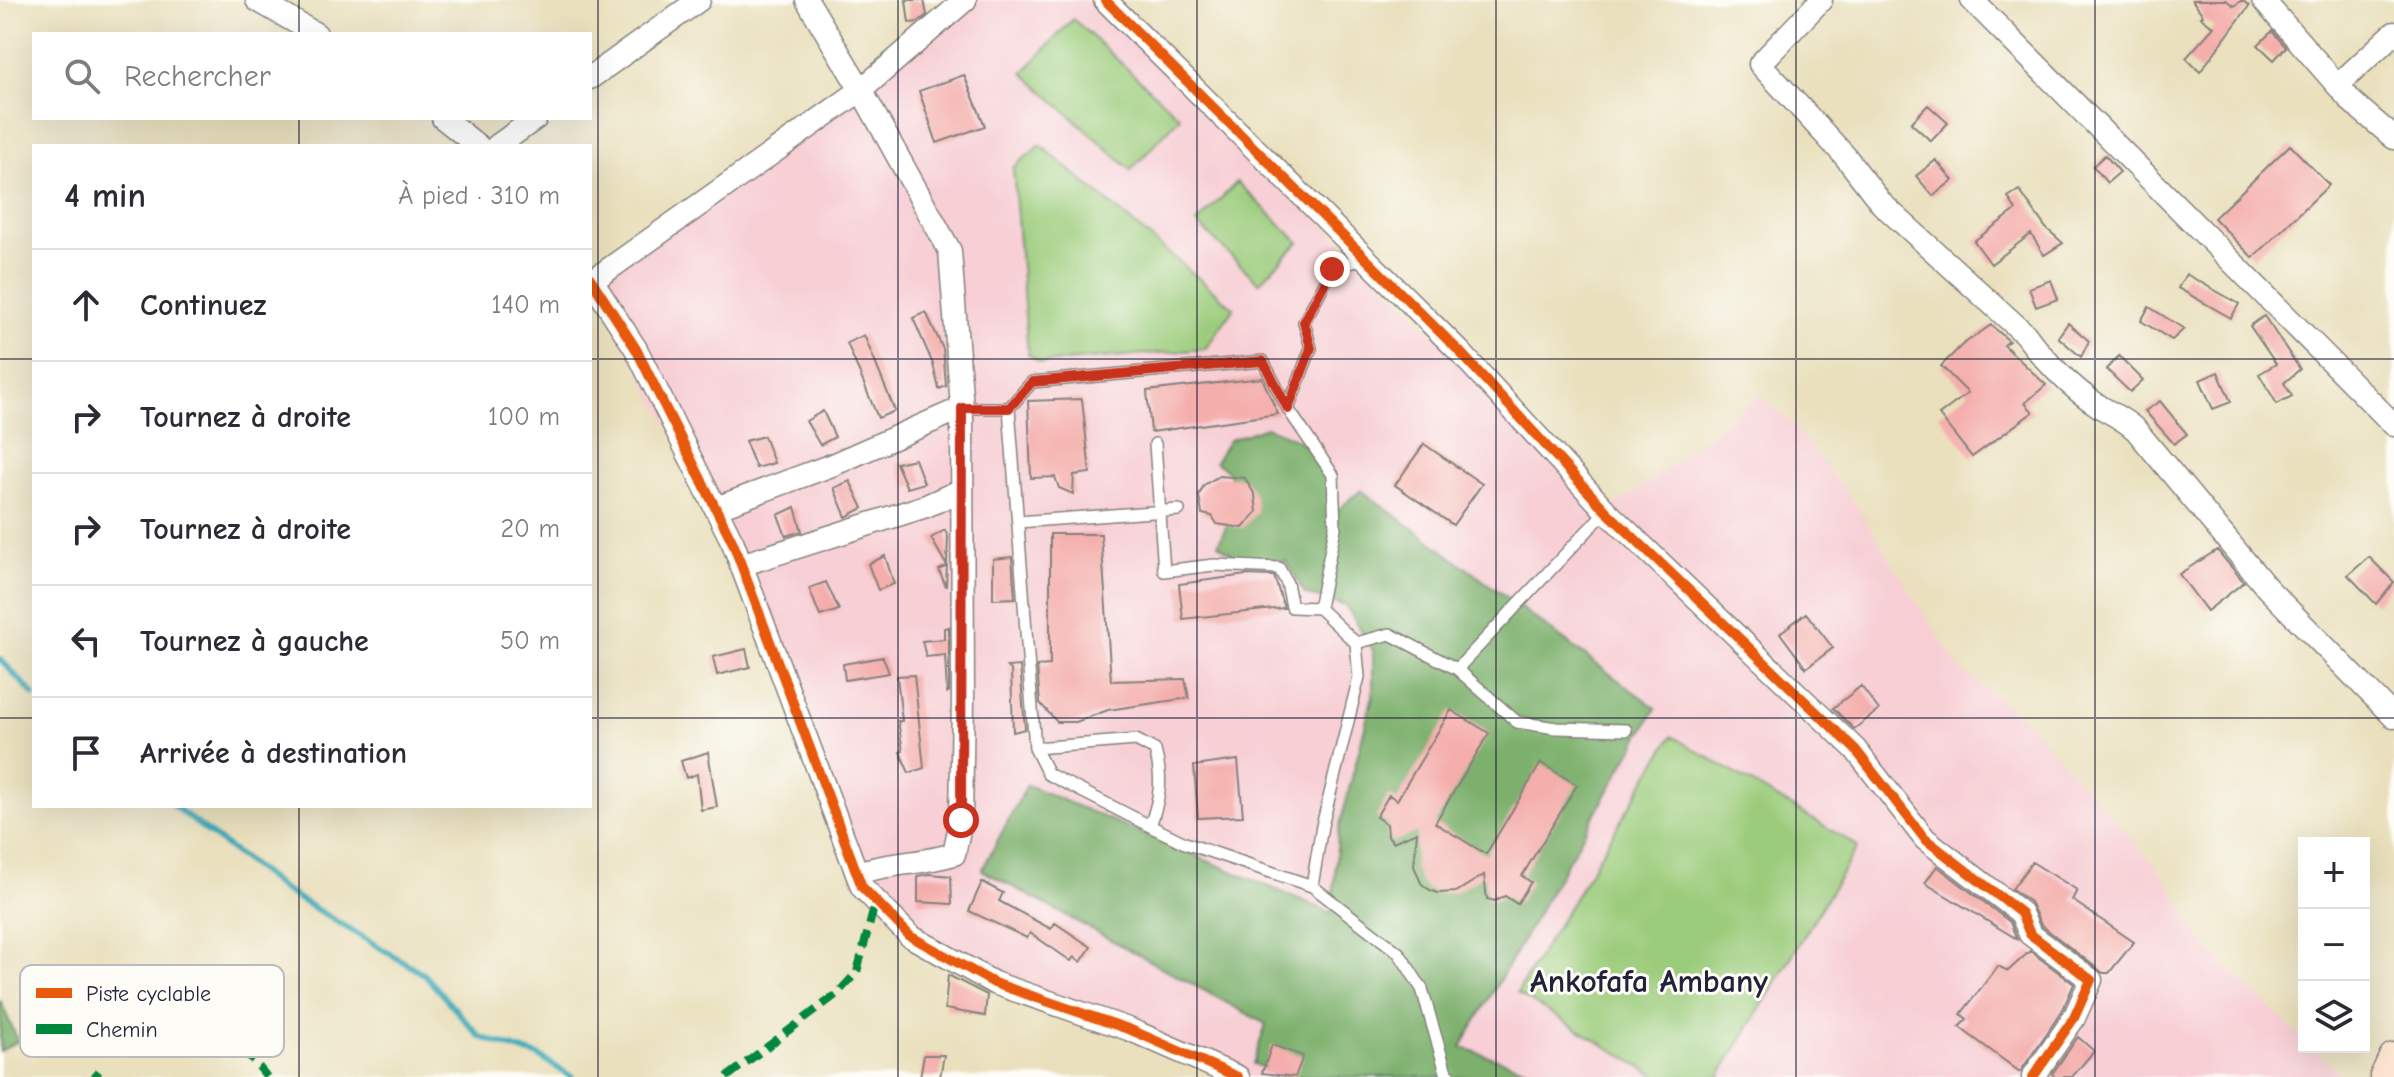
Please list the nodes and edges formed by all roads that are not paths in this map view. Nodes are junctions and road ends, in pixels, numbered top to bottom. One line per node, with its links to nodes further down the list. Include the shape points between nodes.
1 (257, 0): 9 (street)
2 (699, 0): 11 (street)
3 (807, 0): 13 (street)
4 (965, 0): 13 (street)
5 (1105, 0): 19 (street)
6 (1820, 0): 37 (street, via 1760,64 1882,204 2025,334 2041,356 2097,405 2136,430 2267,588)
7 (1972, 0): 25 (street)
8 (2263, 0): 12 (street)
9 (313, 32)
10 (2394, 33): 12 (street)
11 (592, 77)
12 (2338, 85): 16 (street)
13 (861, 90): 20 (street); 22 (street, via 950,251)
14 (446, 120): 17 (street)
15 (533, 120): 18 (street)
16 (2394, 138)
17 (476, 144)
18 (500, 144)
19 (1364, 258): 24 (lane, via 1332,269 1304,322 1311,348); 31 (street, via 1459,351)
20 (592, 279)
21 (592, 282): 28 (street, via 636,349)
22 (962, 408): 23 (lane); 27 (street); 28 (street)
23 (1009, 408): 24 (lane, via 1032,382 1263,361); 32 (lane)
24 (1288, 409): 34 (lane, via 1333,475 1335,528)
25 (2394, 425)
26 (1155, 444): 30 (lane)
27 (962, 490): 33 (street); 41 (street, via 961,790 954,854)
28 (716, 508): 33 (street)
29 (1179, 510): 30 (lane)
30 (1160, 511): 32 (lane); 34 (lane, via 1164,571 1214,565 1279,568 1292,607)
31 (1606, 511): 36 (lane); 46 (street, via 1855,749 1925,839 2021,913 2030,934 2091,980 2074,1018)
32 (1018, 522): 39 (lane)
33 (741, 565): 41 (street)
34 (1319, 608): 35 (lane)
35 (1356, 643): 36 (lane, via 1390,634); 42 (lane, via 1359,677)
36 (1457, 669): 38 (lane, via 1517,722)
37 (2394, 717)
38 (1626, 730)
39 (1035, 748): 40 (lane, via 1048,774); 40 (lane, via 1136,740 1155,750 1160,798)
40 (1150, 826): 42 (lane)
41 (857, 873): 44 (street, via 862,887 910,936 994,983 1131,1030)
42 (1312, 886): 45 (lane, via 1399,953 1422,989)
43 (2394, 1058): 47 (street)
44 (1238, 1077)
45 (1451, 1077)
46 (2033, 1077)
47 (2385, 1077)

